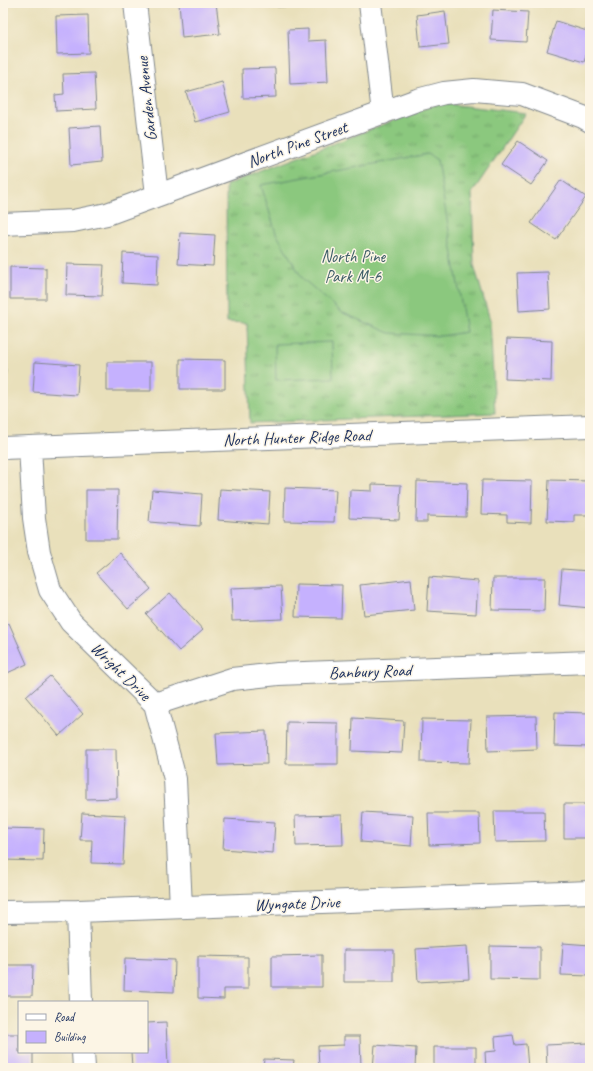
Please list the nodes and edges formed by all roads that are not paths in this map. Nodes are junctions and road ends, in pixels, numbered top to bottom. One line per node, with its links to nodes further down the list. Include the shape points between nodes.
1 (135, 3): 5 (street, Garden Avenue)
2 (370, 3): 3 (street)
3 (383, 113): 4 (street, North Pine Street, via 444,93 474,90 522,94); 5 (street, North Pine Street)
4 (590, 122)
5 (156, 195): 6 (street, North Pine Street, via 107,214 73,221)
6 (3, 224)
7 (590, 426): 8 (street, North Hunter Ridge Road)
8 (30, 447): 9 (street, North Hunter Ridge Road); 11 (street, Wright Drive, via 34,518 39,552 50,590 71,622)
9 (3, 448)
10 (590, 662): 11 (street, Banbury Road, via 278,674 232,679)
11 (155, 704): 13 (street, Wright Drive, via 175,779)
12 (590, 892): 13 (street, Wyngate Drive)
13 (180, 908): 14 (street, Wyngate Drive)
14 (78, 911): 15 (street, Wyngate Drive); 16 (street)
15 (3, 912)
16 (81, 1001)
17 (83, 1053): 18 (street)
18 (84, 1068)

